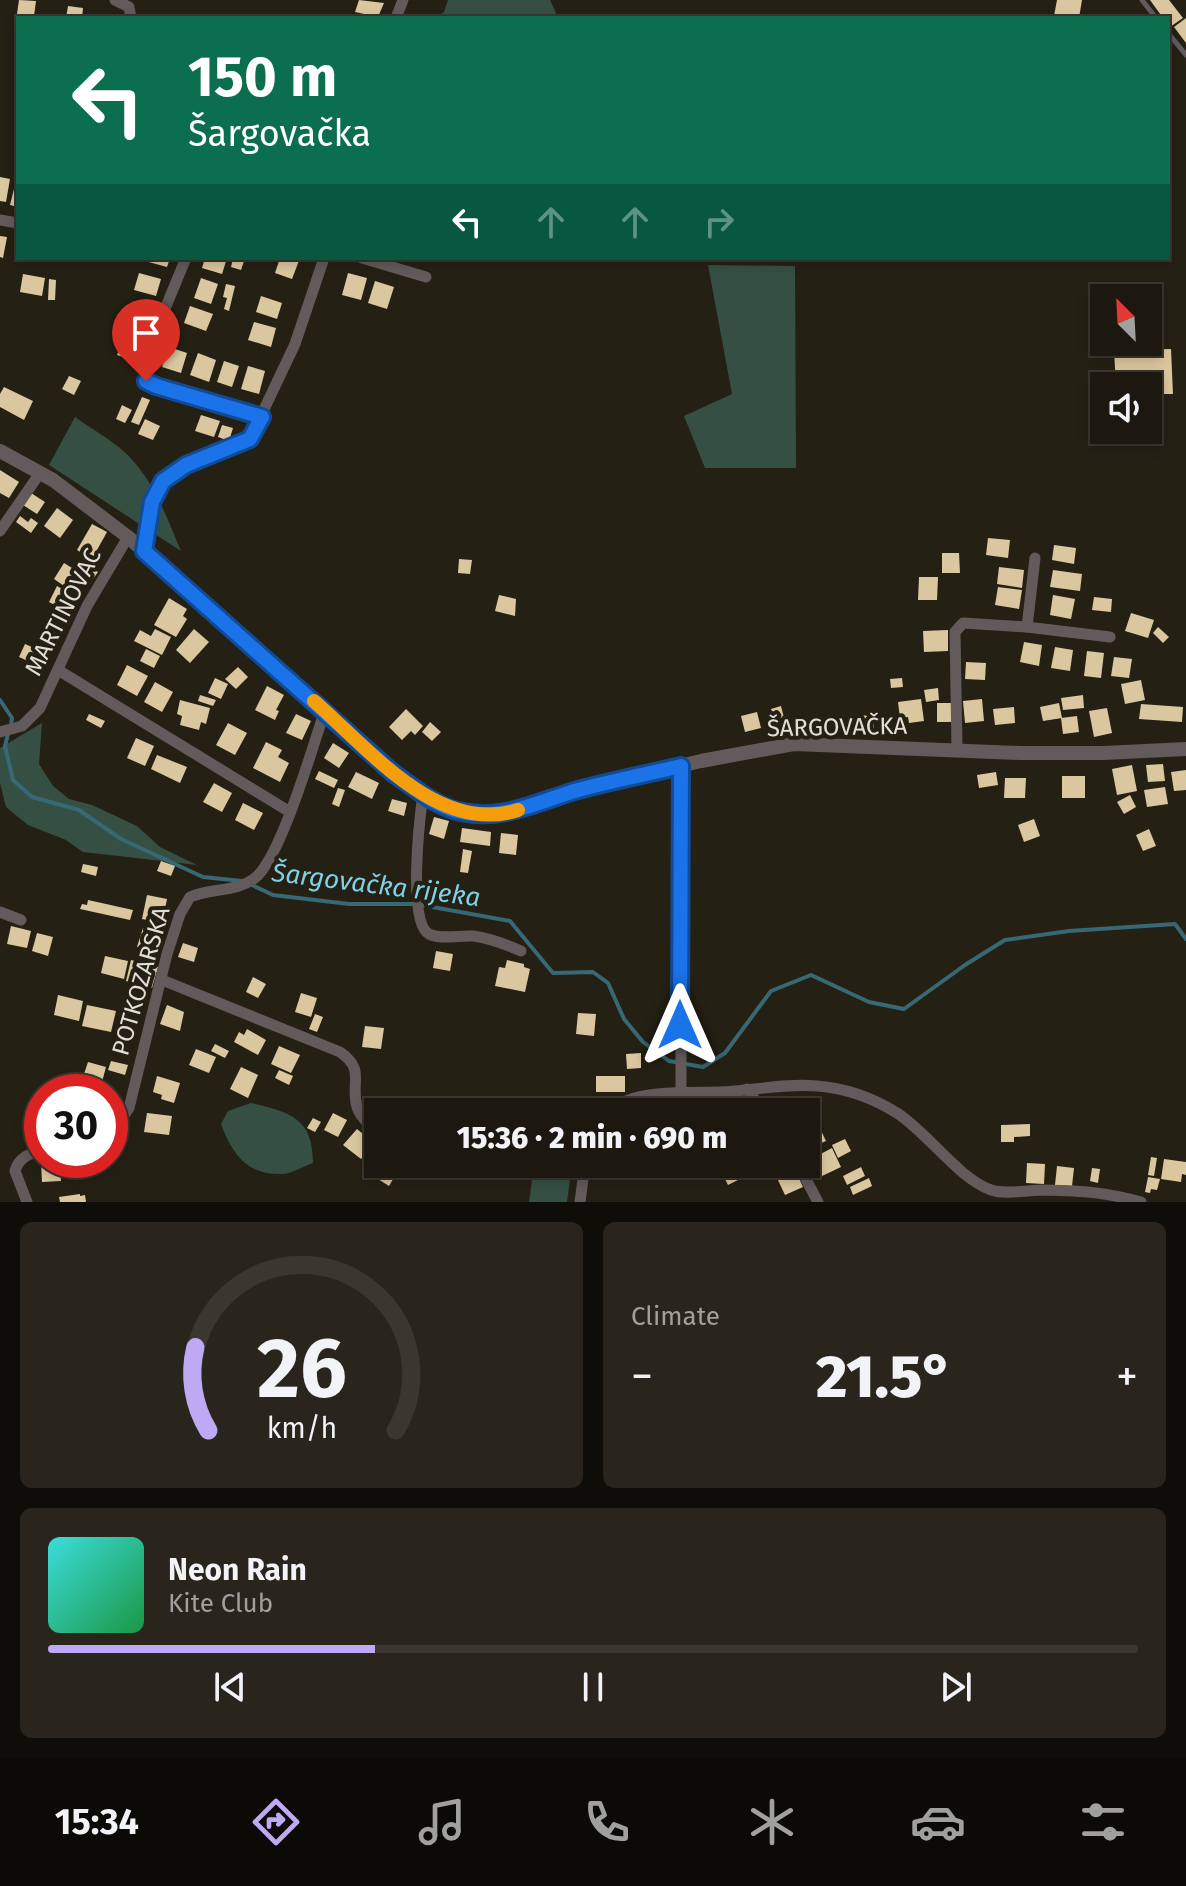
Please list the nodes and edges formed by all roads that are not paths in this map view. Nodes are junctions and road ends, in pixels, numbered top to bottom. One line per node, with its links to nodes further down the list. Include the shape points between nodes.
1 (115, 0): 3 (street, via 129,7)
2 (1142, 0): 4 (lane)
3 (131, 16)
4 (1154, 16)
5 (1170, 35): 6 (lane)
6 (1186, 55)
7 (185, 260): 11 (street, via 143,362 146,381)
8 (323, 260): 11 (street, via 295,344)
9 (369, 260): 10 (street)
10 (426, 277)
11 (262, 417): 16 (street, via 250,439 186,465 163,481 152,502)
12 (0, 451): 13 (street, ŠARGOVAČKA)
13 (40, 473): 14 (street); 15 (street, ŠARGOVAČKA)
14 (0, 531)
15 (128, 537): 16 (street, ŠARGOVAČKA); 20 (street, MARTINOVAC, via 87,606)
16 (144, 551): 21 (street, ŠARGOVAČKA)
17 (1035, 558): 18 (street)
18 (1027, 627): 19 (street); 23 (street, via 963,623 955,632)
19 (1110, 637)
20 (58, 670): 22 (street, MARTINOVAC, via 40,708 22,726); 27 (street)
21 (325, 710): 26 (street, ŠARGOVAČKA, via 393,773); 27 (street, POTKOZARSKA)
22 (0, 732)
23 (957, 749): 24 (street, ŠARGOVAČKA); 25 (street, ŠARGOVAČKA, via 794,744)
24 (1186, 749)
25 (681, 766): 26 (street, ŠARGOVAČKA, via 510,813 455,810); 33 (street)
26 (423, 793): 30 (street, via 417,837 419,915 425,931 494,940)
27 (290, 812): 31 (street, POTKOZARSKA, via 270,859 256,877 239,887 190,897 180,914)
28 (0, 912): 29 (street)
29 (21, 920)
30 (521, 951)
31 (162, 980): 36 (street, POTKOZARSKA); 37 (street, via 340,1052 356,1071 356,1104)
32 (747, 1089): 33 (street); 35 (street); 44 (street, via 817,1086 857,1094 897,1113 991,1190 1103,1192)
33 (681, 1090): 34 (street)
34 (640, 1098)
35 (754, 1098)
36 (128, 1108)
37 (364, 1118)
38 (24, 1157): 41 (street, via 15,1171)
39 (583, 1178): 42 (street)
40 (805, 1178): 43 (street)
41 (27, 1202)
42 (580, 1202)
43 (818, 1202)
44 (1141, 1202)

